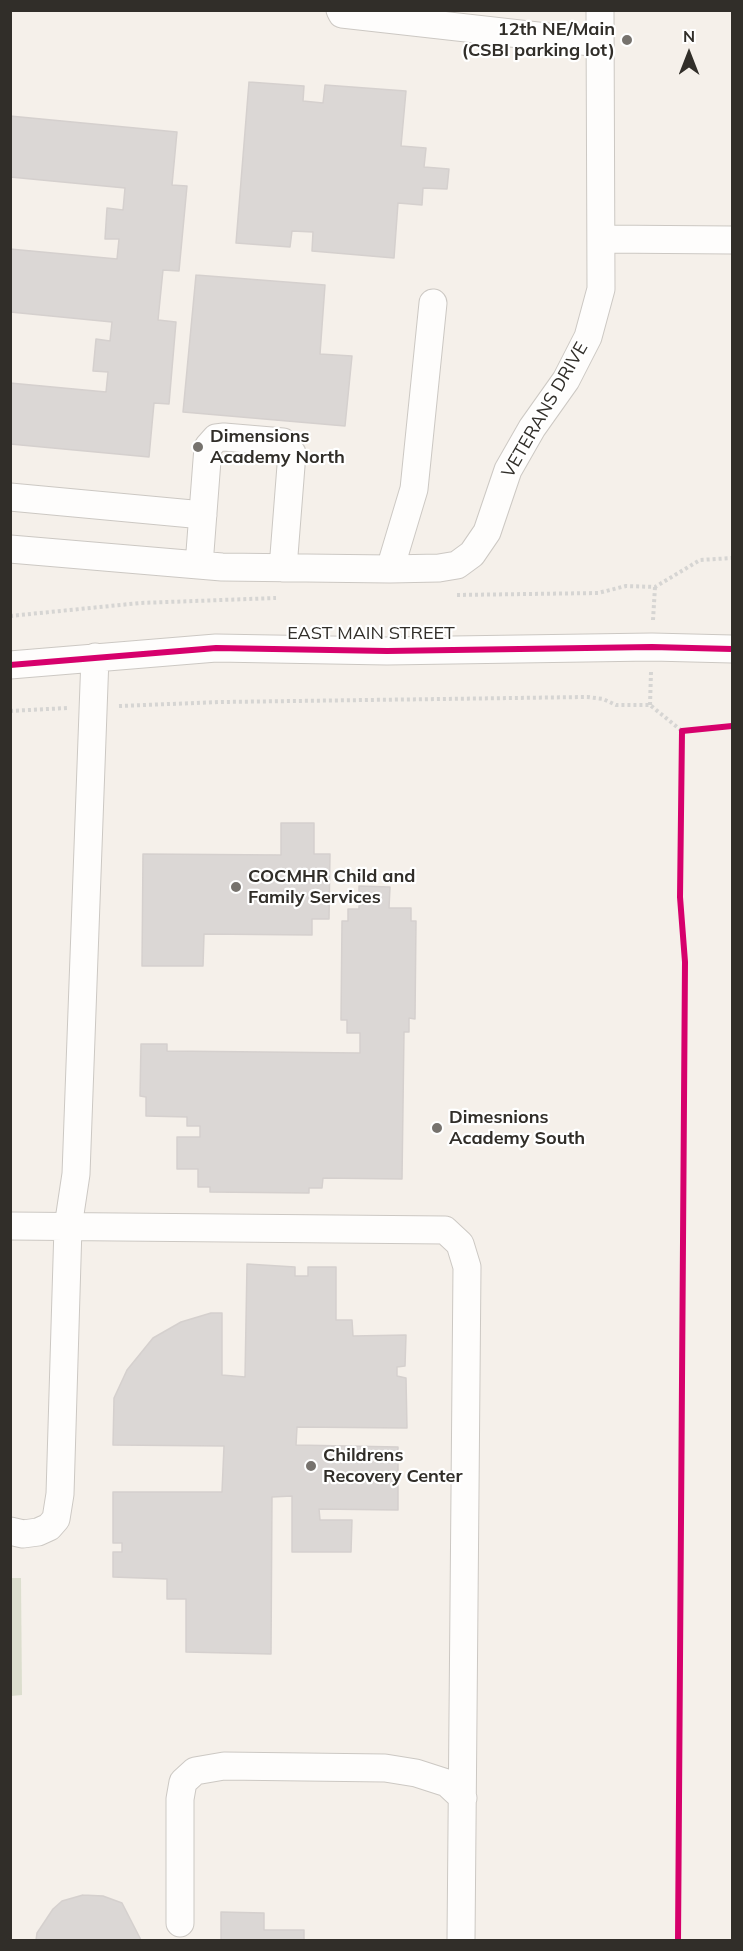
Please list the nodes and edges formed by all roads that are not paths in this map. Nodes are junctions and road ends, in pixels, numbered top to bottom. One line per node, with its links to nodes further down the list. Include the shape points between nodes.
1 (340, 10): 3 (street, via 342,14)
2 (600, 10): 3 (street, VETERANS DRIVE)
3 (600, 43): 4 (street, VETERANS DRIVE)
4 (602, 239): 5 (street); 12 (street, VETERANS DRIVE, via 601,289 588,337 566,380 508,470 487,532 472,554 457,565)
5 (732, 240)
6 (433, 303): 12 (street, via 414,489)
7 (10, 497): 8 (street)
8 (203, 515): 10 (street); 11 (street, via 211,442 224,437 283,442 291,453)
9 (10, 549): 10 (street, VETERANS DRIVE)
10 (199, 565): 11 (street, VETERANS DRIVE)
11 (283, 568): 12 (street, VETERANS DRIVE)
12 (390, 569)
13 (732, 649): 14 (street, EAST MAIN STREET, via 216,648)
14 (95, 657): 15 (street, EAST MAIN STREET); 17 (street, via 76,1174)
15 (10, 665)
16 (10, 1226): 17 (street)
17 (69, 1227): 18 (street, via 56,1519 38,1532); 19 (street, via 446,1230 460,1244 467,1267)
18 (10, 1531)
19 (463, 1798): 20 (street, via 447,1783 385,1768 224,1766 195,1772 183,1782 180,1799); 21 (street)
20 (180, 1923)
21 (460, 1941)

